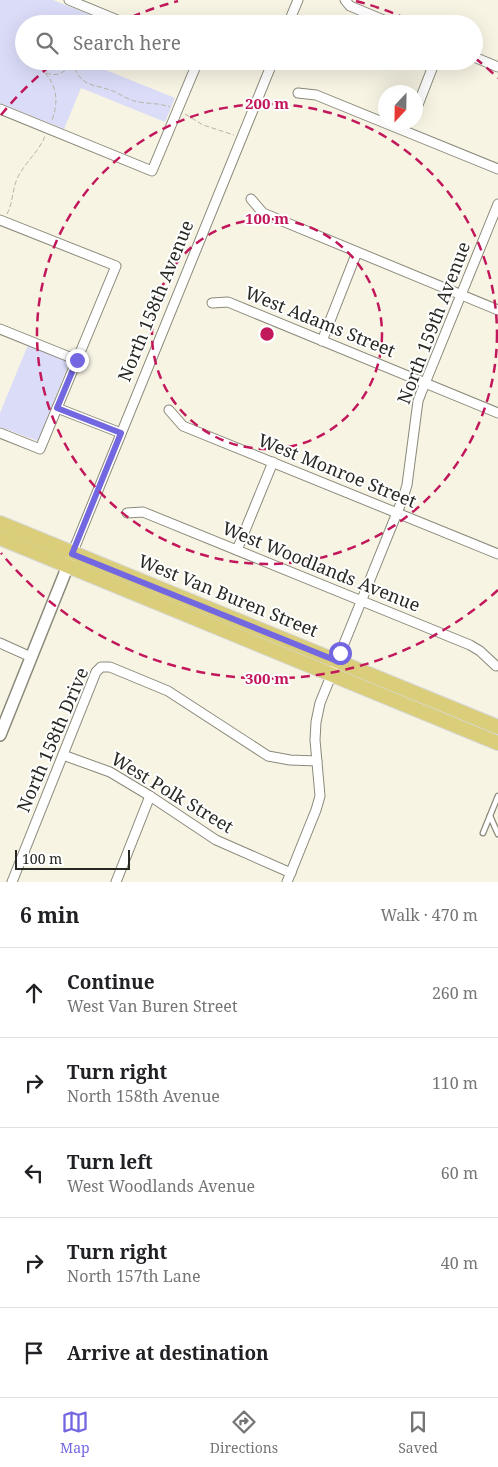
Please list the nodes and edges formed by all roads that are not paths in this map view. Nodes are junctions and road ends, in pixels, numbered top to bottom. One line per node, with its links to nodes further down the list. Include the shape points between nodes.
1 (69, 0): 4 (street)
2 (298, 0): 5 (street)
3 (345, 0): 6 (street, via 350,6)
4 (105, 15)
5 (292, 15)
6 (372, 15)
7 (483, 60): 8 (street)
8 (498, 66)
9 (194, 70): 14 (street, via 152,171)
10 (269, 70): 32 (street, North 158th Avenue)
11 (432, 70): 12 (street)
12 (423, 92)
13 (298, 93): 15 (street, via 316,95)
14 (0, 109)
15 (407, 132): 16 (street)
16 (498, 169)
17 (251, 200): 20 (street, via 263,213)
18 (498, 204): 21 (street, North 159th Avenue)
19 (2, 221): 26 (street, via 116,266)
20 (357, 252): 21 (street); 25 (street)
21 (461, 295): 23 (street); 27 (street, North 159th Avenue)
22 (212, 303): 25 (street, West Adams Street, via 228,302)
23 (498, 310)
24 (0, 329): 26 (street)
25 (322, 340): 27 (street, West Adams Street)
26 (77, 360): 28 (street)
27 (425, 383): 30 (street, West Adams Street); 35 (street, North 159th Avenue, via 418,401 407,485)
28 (57, 408): 31 (street, via 40,449); 32 (street)
29 (169, 410): 33 (street, West Monroe Street, via 183,426)
30 (498, 413)
31 (0, 433)
32 (121, 433): 40 (street, North 158th Avenue)
33 (273, 462): 35 (street, West Monroe Street); 38 (street)
34 (127, 513): 38 (street, West Woodlands Avenue, via 143,512)
35 (398, 513): 39 (street, West Monroe Street); 41 (street, North 159th Avenue)
36 (0, 523): 40 (main road, West Van Buren Street)
37 (0, 538): 40 (main road, West Van Buren Street)
38 (237, 550): 41 (street, West Woodlands Avenue)
39 (498, 554)
40 (70, 559): 43 (street, North 158th Avenue); 45 (main road, West Van Buren Street)
41 (362, 601): 44 (street, West Woodlands Avenue, via 470,645); 45 (street, North 159th Avenue)
42 (0, 644): 43 (street)
43 (31, 657): 47 (street, North 158th Avenue)
44 (496, 666)
45 (335, 667): 46 (main road, West Van Buren Street); 48 (main road, West Van Buren Street); 50 (street, North 159th Avenue, via 317,717)
46 (498, 727)
47 (0, 735)
48 (498, 743)
49 (63, 755): 50 (street, North 158th Drive, via 96,672 101,667 110,667 168,691 268,756); 51 (street, West Polk Street, via 110,772); 57 (street, North 158th Drive)
50 (316, 760): 56 (street, North 159th Avenue, via 320,796)
51 (150, 796): 56 (street, West Polk Street, via 216,840); 58 (street)
52 (498, 796): 53 (lane)
53 (490, 816): 54 (lane); 55 (lane)
54 (483, 832)
55 (498, 834)
56 (291, 873): 59 (street, North 159th Avenue)
57 (12, 882)
58 (116, 882)
59 (287, 882)

